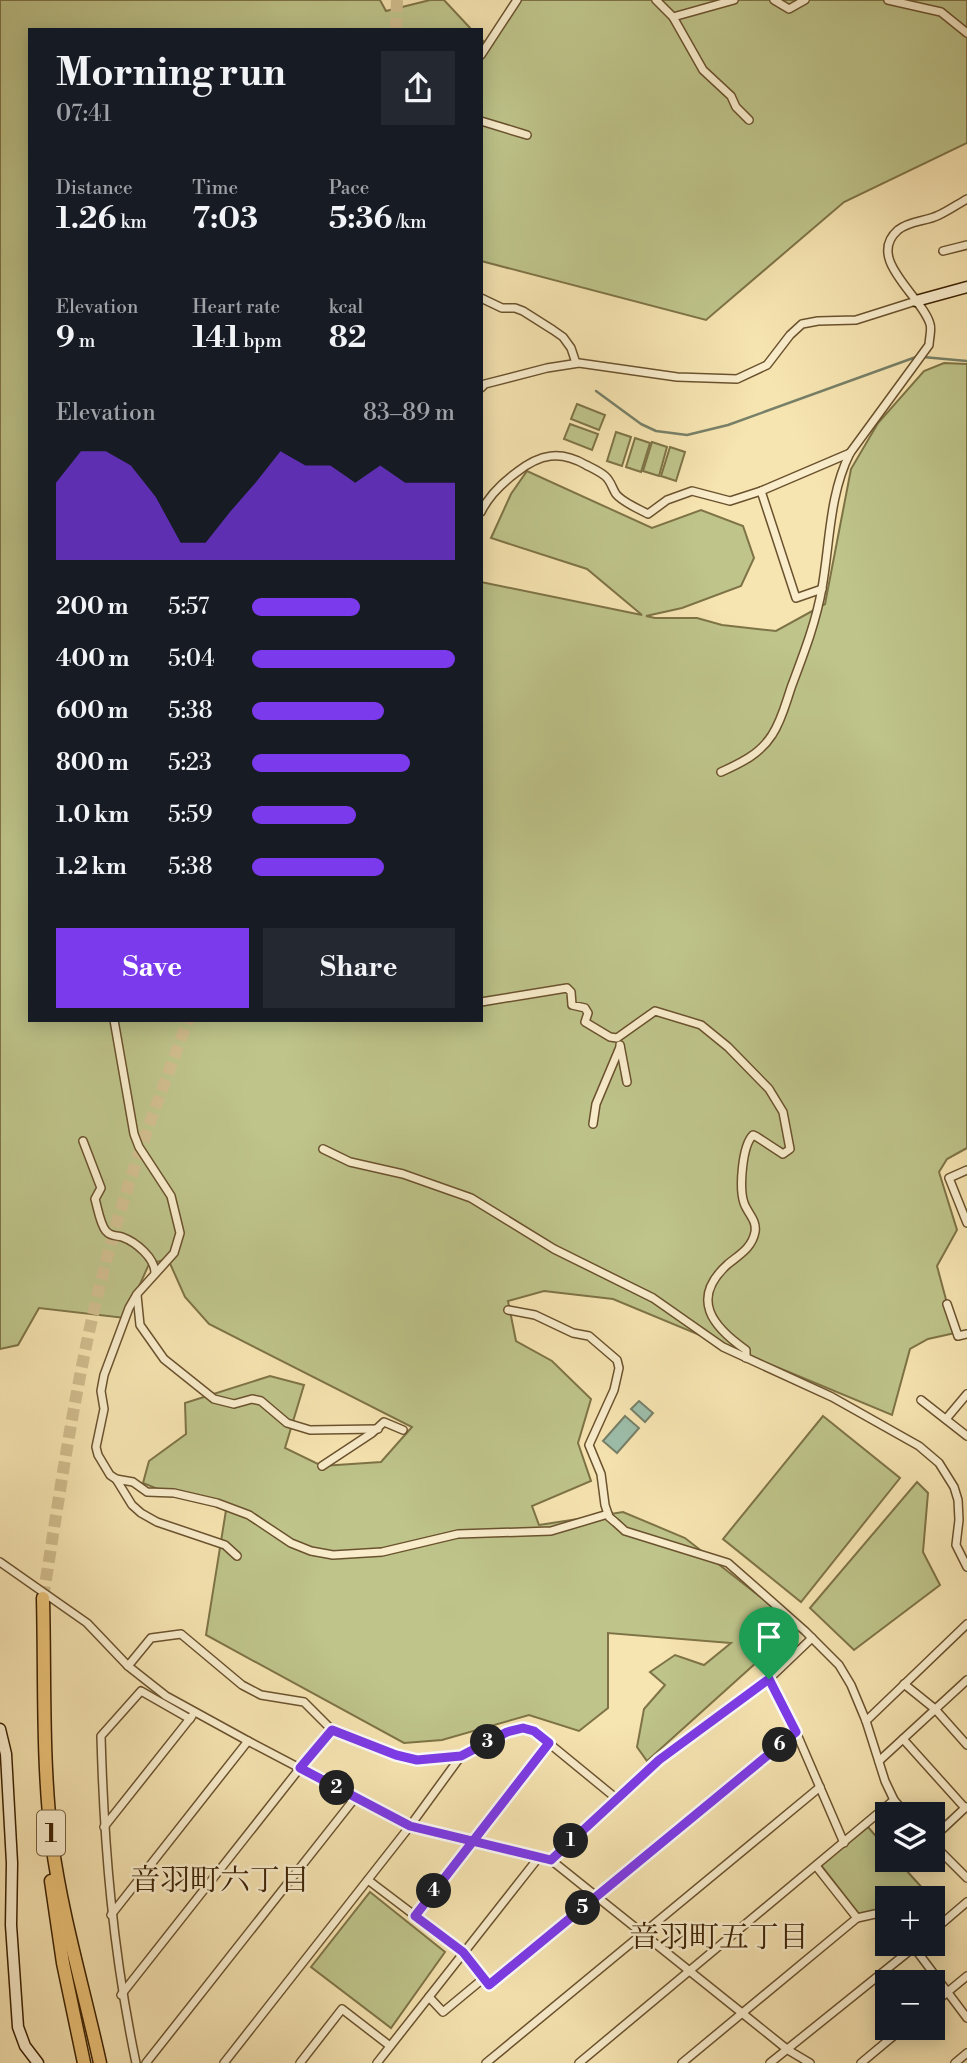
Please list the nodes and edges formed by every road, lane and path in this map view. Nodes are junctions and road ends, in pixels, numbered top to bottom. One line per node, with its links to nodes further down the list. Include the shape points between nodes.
1 (517, 0): 9 (street)
2 (656, 0): 7 (street)
3 (734, 0): 7 (street)
4 (774, 0): 5 (street, via 789,9)
5 (805, 0)
6 (888, 0): 8 (street, via 941,12)
7 (673, 17): 10 (street, via 704,70)
8 (967, 33)
9 (483, 52)
10 (749, 120)
11 (483, 122): 12 (street)
12 (527, 135)
13 (967, 199): 18 (street, via 936,217 915,220 890,239 889,261)
14 (967, 245): 15 (street)
15 (943, 251)
16 (967, 287): 18 (street)
17 (483, 299): 19 (street, via 523,311 553,330 571,348)
18 (916, 302): 19 (street, via 856,320 802,324 767,365 737,379 677,377); 21 (street, via 930,324 929,345)
19 (576, 363): 20 (street)
20 (483, 386)
21 (850, 453): 22 (street); 24 (street, via 831,510)
22 (761, 491): 23 (street, via 730,501 692,491 667,500 648,514 617,495 604,475 560,454 529,462 506,480); 24 (street, via 796,597)
23 (483, 508)
24 (822, 589): 25 (street, via 813,628 771,737 747,761)
25 (721, 772)
26 (483, 1002): 28 (street, via 568,988 572,1005 588,1013 585,1022)
27 (114, 1022): 36 (street, via 134,1134 171,1196 180,1233 174,1253)
28 (618, 1038): 29 (street); 41 (street, via 655,1010 701,1025 769,1089 783,1112 790,1149 786,1153 752,1135 749,1139 742,1190 756,1230 747,1249 719,1274 707,1303 718,1327 746,1350)
29 (620, 1047): 30 (street); 31 (street, via 596,1104)
30 (627, 1082)
31 (593, 1124)
32 (83, 1141): 36 (street, via 101,1188 95,1199 104,1229 124,1237 147,1255)
33 (323, 1149): 41 (street, via 350,1162 403,1174 471,1198 554,1249 653,1298 711,1339)
34 (967, 1170): 35 (street, via 949,1178)
35 (967, 1223)
36 (155, 1274): 37 (street)
37 (137, 1294): 45 (street, via 140,1325 164,1359 214,1398 234,1405 261,1401 287,1423 310,1430); 49 (street, via 101,1391 104,1409 96,1447)
38 (947, 1304): 40 (street, via 958,1336)
39 (508, 1310): 50 (street, via 589,1336 617,1360 614,1390 589,1445 601,1474)
40 (967, 1334)
41 (746, 1357): 51 (street, via 832,1397 919,1446 949,1477)
42 (967, 1394): 44 (street)
43 (922, 1400): 44 (street)
44 (946, 1419): 47 (street)
45 (377, 1429): 46 (street, via 384,1422); 48 (street)
46 (403, 1430)
47 (967, 1436)
48 (322, 1466)
49 (116, 1479): 50 (street, via 133,1482 147,1492 217,1503 249,1515 291,1543 333,1555 382,1552 458,1534 551,1531); 52 (street, via 141,1513 225,1545)
50 (608, 1514): 56 (street, via 625,1531 727,1563)
51 (963, 1518): 54 (street, via 956,1545)
52 (237, 1556)
53 (0, 1562): 57 (street, via 87,1623)
54 (967, 1567)
55 (967, 1624): 60 (street)
56 (812, 1638): 58 (street); 64 (street, via 839,1665)
57 (128, 1666): 62 (street, via 166,1696); 66 (street, via 151,1638 181,1634 242,1685 261,1695 304,1702)
58 (769, 1679): 67 (street); 77 (street, via 659,1760)
59 (967, 1681): 61 (street)
60 (904, 1684): 61 (street); 64 (street)
61 (935, 1709): 68 (street); 71 (street)
62 (197, 1712): 63 (street); 69 (street)
63 (190, 1719): 82 (street); 82 (street, via 141,1691 101,1736)
64 (866, 1721): 73 (street)
65 (0, 1730): 115 (street, via 6,1754 18,2027)
66 (332, 1730): 72 (street, via 417,1760); 74 (street)
67 (796, 1732): 75 (street); 91 (street)
68 (903, 1739): 73 (street); 79 (street)
69 (248, 1741): 74 (street); 94 (street)
70 (549, 1743): 72 (street, via 523,1728); 77 (street); 83 (street)
71 (967, 1745)
72 (461, 1756): 80 (street)
73 (879, 1760): 78 (street)
74 (300, 1768): 76 (street); 107 (street)
75 (820, 1787): 84 (street); 98 (street)
76 (355, 1798): 80 (street); 119 (street)
77 (617, 1799): 87 (street)
78 (894, 1800): 84 (street)
79 (966, 1808): 81 (street)
80 (410, 1826): 83 (street); 90 (street)
81 (945, 1827)
82 (103, 1828): 94 (street)
83 (473, 1842): 86 (street); 95 (street)
84 (844, 1843): 88 (street)
85 (945, 1856): 89 (street)
86 (539, 1857): 87 (street); 99 (street)
87 (551, 1860): 91 (street)
88 (816, 1866): 96 (street); 102 (street)
89 (967, 1878)
90 (368, 1881): 95 (street); 120 (street)
91 (597, 1897): 98 (street); 104 (street, via 489,1985)
92 (967, 1902): 97 (street)
93 (875, 1914): 96 (street)
94 (111, 1915): 107 (street)
95 (415, 1916): 99 (street)
96 (857, 1918): 109 (street)
97 (945, 1921)
98 (642, 1935): 102 (street); 123 (street)
99 (463, 1952): 104 (street); 108 (street)
100 (901, 1956): 113 (street)
101 (922, 1956): 105 (street)
102 (689, 1971): 109 (street); 124 (street)
103 (967, 1976): 105 (street)
104 (484, 1978): 108 (street, via 443,2012)
105 (948, 1992): 106 (street); 110 (street)
106 (945, 1994)
107 (121, 1995): 118 (street)
108 (429, 1997): 112 (street)
109 (742, 2013): 113 (street); 125 (street)
110 (967, 2018)
111 (889, 2040): 128 (street)
112 (390, 2046): 121 (street, via 342,2009); 122 (street)
113 (788, 2050): 126 (street); 127 (street)
114 (967, 2053): 129 (street)
115 (38, 2063)
116 (83, 2063): 117 (highway, 1, via 63,1963 42,1808 43,1598 45,1753 53,1845)
117 (100, 2063)
118 (136, 2063)
119 (146, 2063)
120 (223, 2063)
121 (300, 2063)
122 (377, 2063)
123 (486, 2063)
124 (579, 2063)
125 (681, 2063)
126 (769, 2063)
127 (810, 2063)
128 (861, 2063)
129 (955, 2063)

